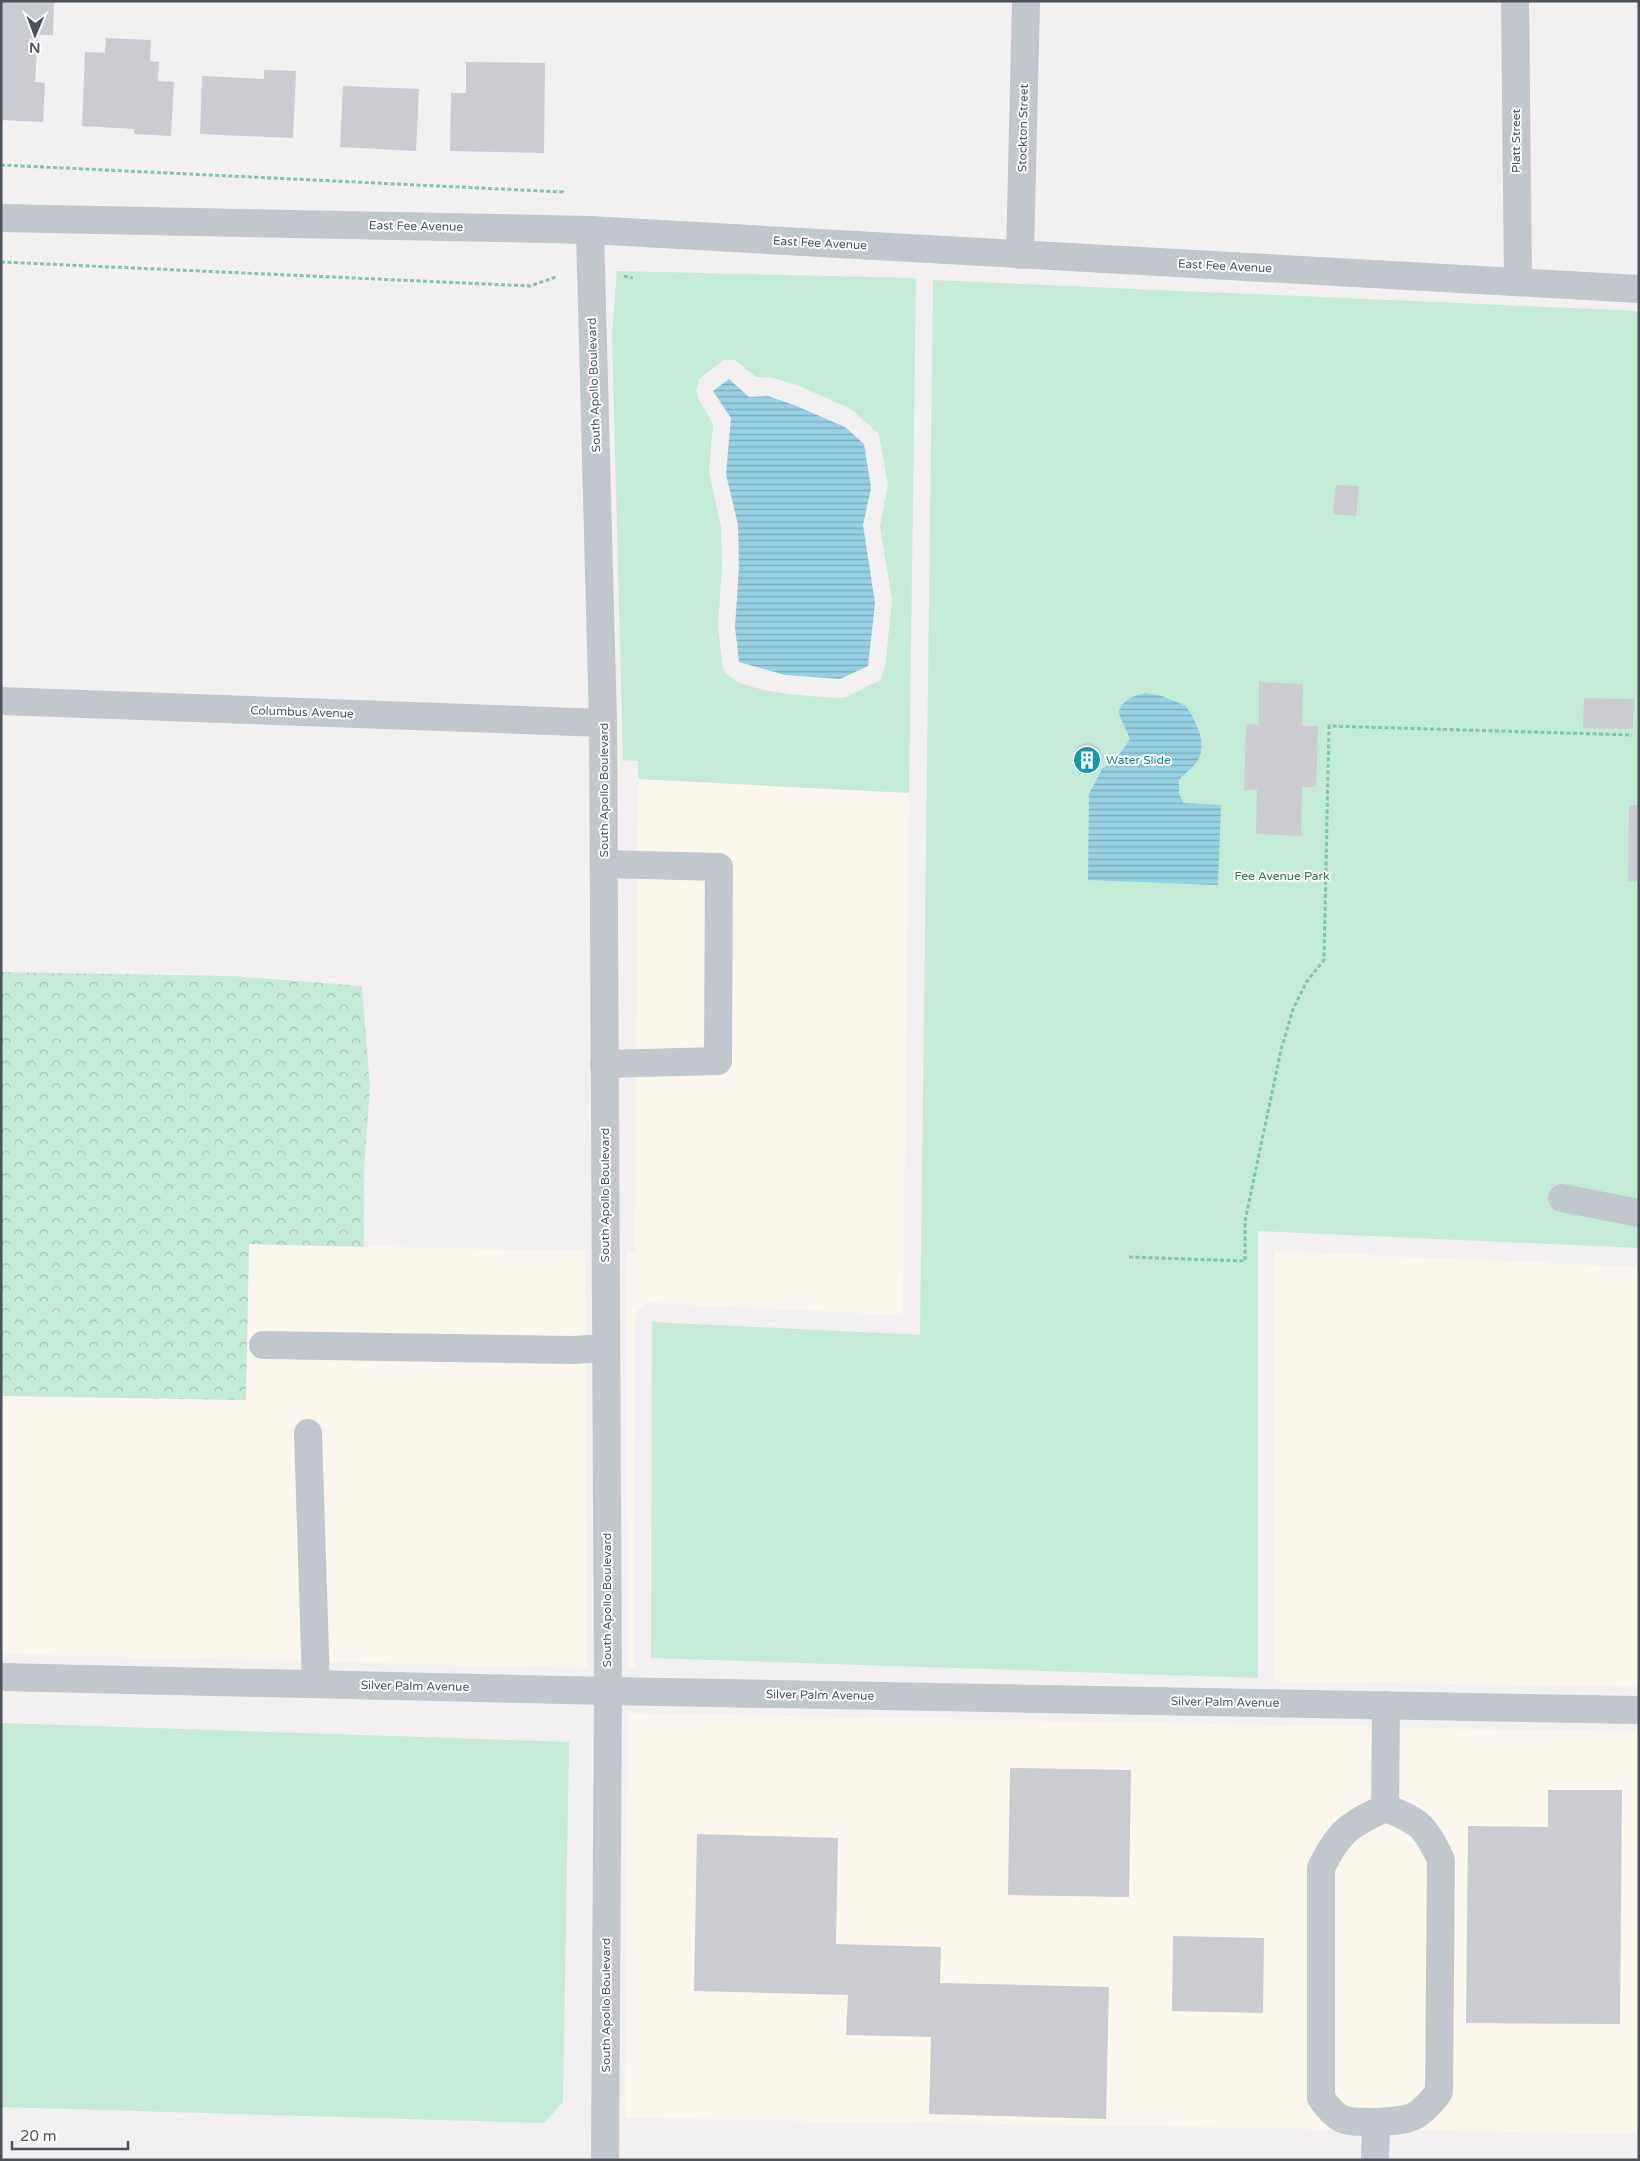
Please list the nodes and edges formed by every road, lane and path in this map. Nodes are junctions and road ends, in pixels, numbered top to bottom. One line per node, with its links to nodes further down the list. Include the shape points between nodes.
1 (1026, 1): 7 (street, Stockton Street)
2 (1515, 1): 11 (street, Platt Street)
3 (1, 165): 5 (path, via 563,192)
4 (1, 218): 5 (street, East Fee Avenue)
5 (562, 229): 6 (street, East Fee Avenue)
6 (590, 230): 7 (street, East Fee Avenue); 9 (street, South Apollo Boulevard)
7 (1020, 255): 11 (street, East Fee Avenue)
8 (1, 262): 9 (path, via 530,286 566,275)
9 (590, 272): 10 (path); 14 (street, South Apollo Boulevard)
10 (633, 278)
11 (1518, 282): 12 (street, East Fee Avenue)
12 (1639, 289)
13 (1, 701): 14 (street, Columbus Avenue)
14 (603, 723): 16 (street, South Apollo Boulevard)
15 (1632, 735): 20 (path, via 1329,726 1324,960 1293,1009 1281,1050 1245,1221 1245,1261)
16 (604, 864): 17 (street, South Apollo Boulevard); 17 (street, via 719,867 719,876 718,1061)
17 (604, 1064): 22 (street, South Apollo Boulevard)
18 (1562, 1198): 19 (street)
19 (1639, 1213)
20 (1129, 1257)
21 (263, 1345): 22 (street)
22 (606, 1348): 26 (street, South Apollo Boulevard)
23 (308, 1433): 25 (street)
24 (1, 1676): 25 (street, Silver Palm Avenue)
25 (316, 1684): 26 (street, Silver Palm Avenue)
26 (608, 1690): 27 (street, Silver Palm Avenue); 31 (street, South Apollo Boulevard)
27 (1386, 1705): 28 (street, Silver Palm Avenue); 29 (street)
28 (1639, 1710)
29 (1385, 1808): 30 (street, via 1352,1824 1332,1845 1321,1868 1321,2098 1343,2121); 30 (street, via 1410,1816 1430,1837 1441,1860 1439,2092 1425,2111 1403,2120)
30 (1376, 2122): 32 (street)
31 (605, 2160)
32 (1375, 2160)

